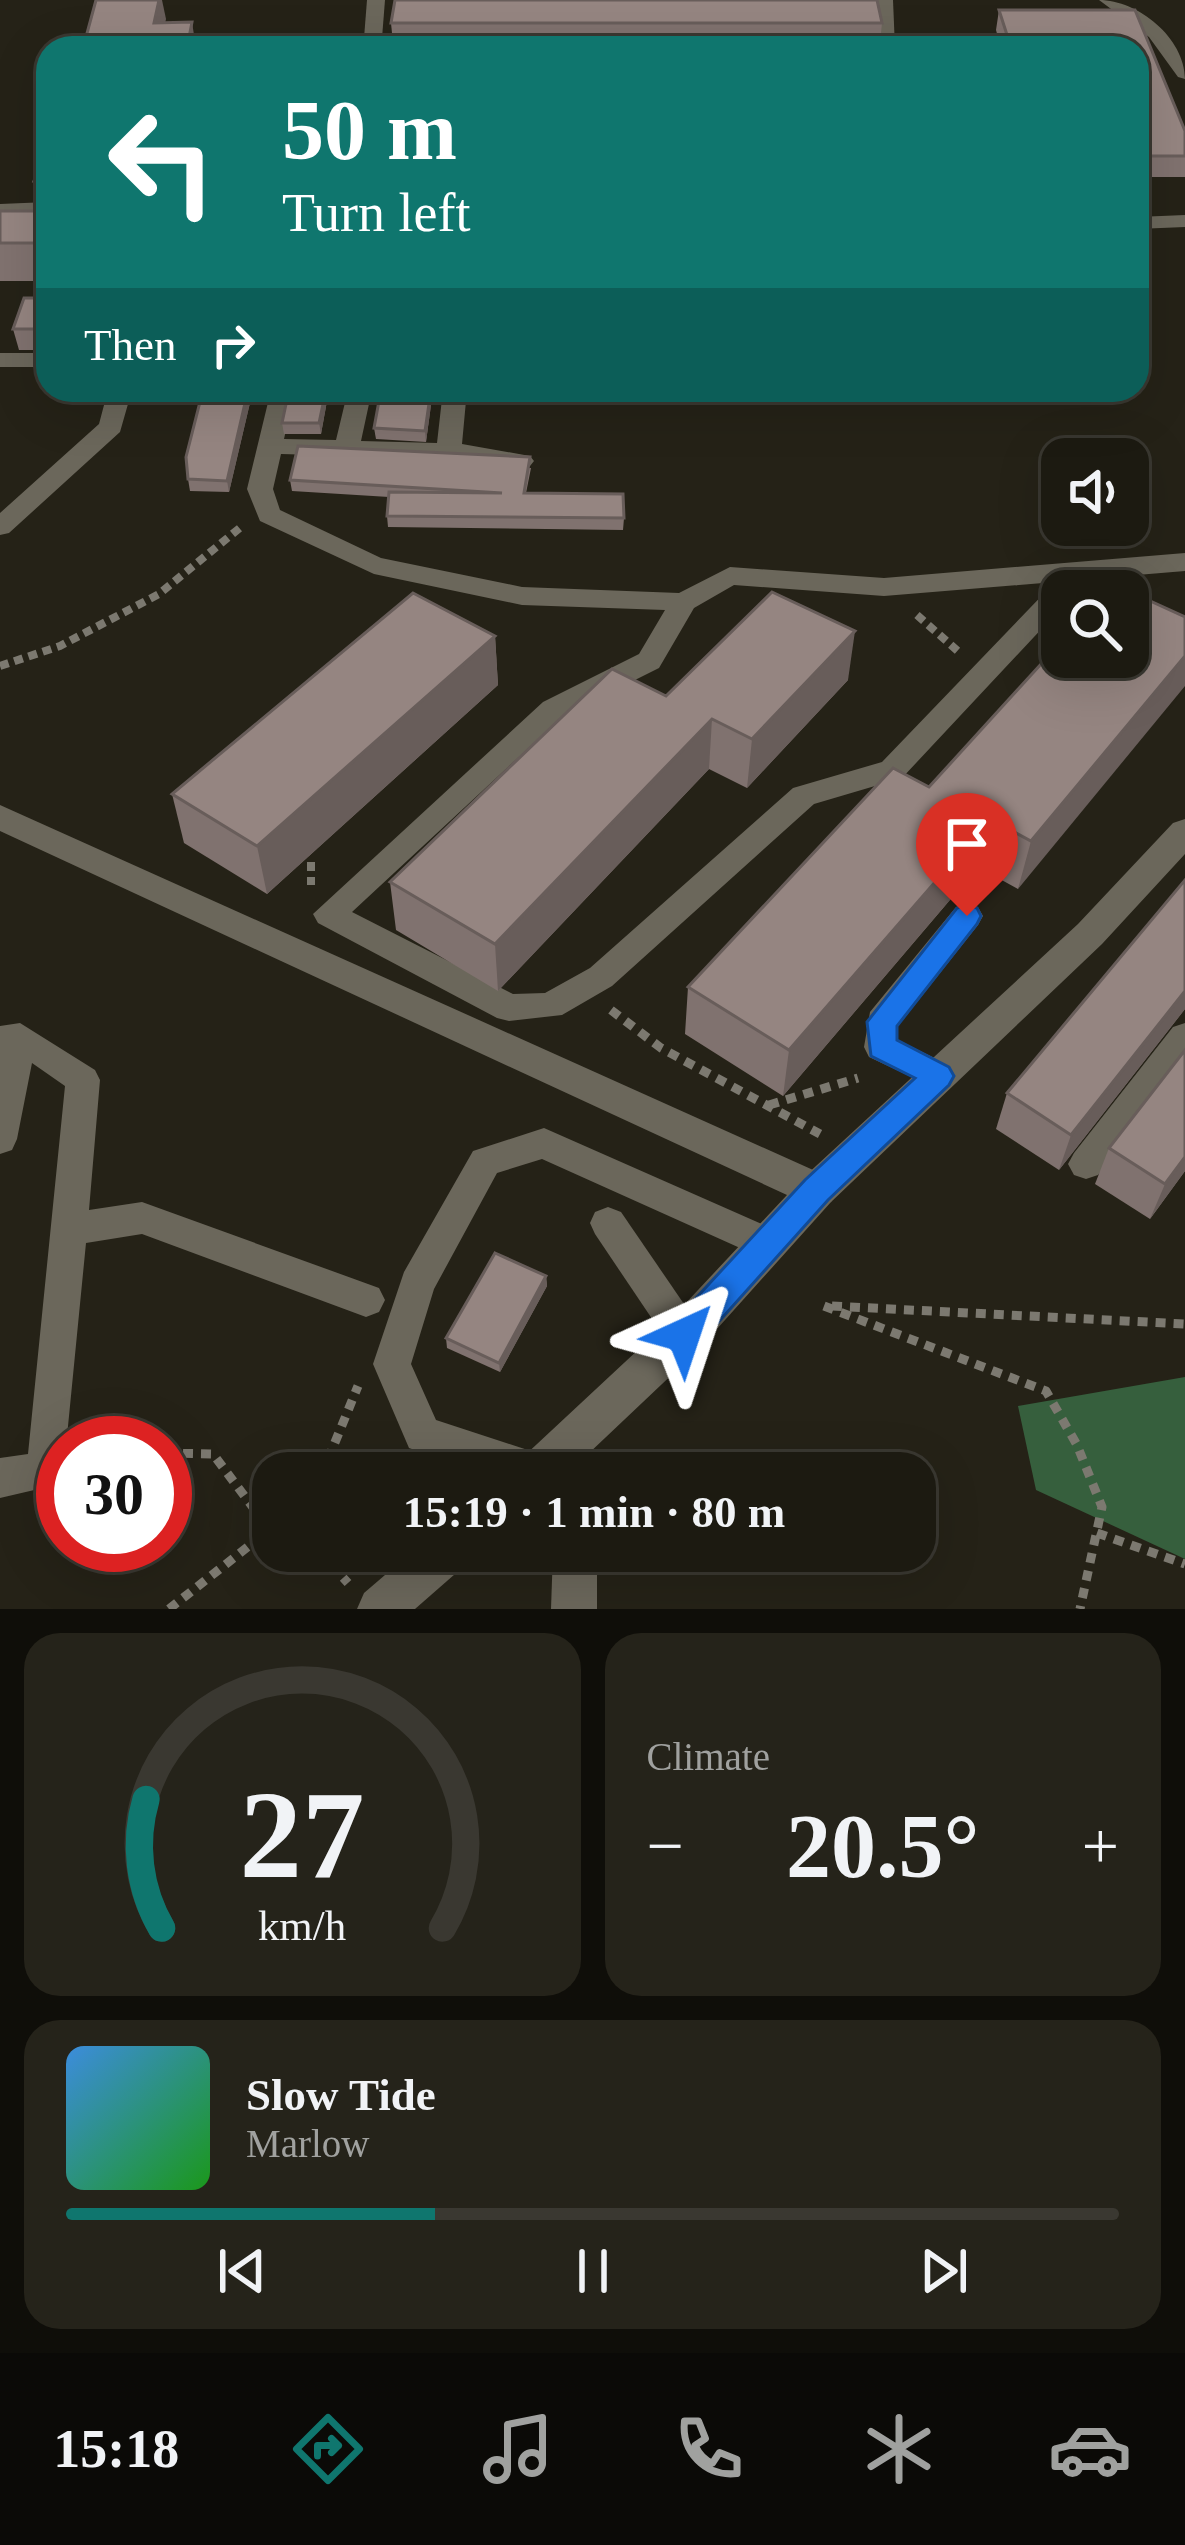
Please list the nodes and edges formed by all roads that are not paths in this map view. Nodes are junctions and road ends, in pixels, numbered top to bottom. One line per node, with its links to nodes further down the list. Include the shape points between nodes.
1 (376, 0): 4 (lane)
2 (884, 0): 5 (lane)
3 (1108, 0): 6 (lane, via 1156,34)
4 (373, 36)
5 (886, 36)
6 (1185, 73)
7 (36, 208): 8 (lane)
8 (0, 209)
9 (1185, 221): 10 (lane)
10 (1149, 222)
11 (0, 359): 12 (lane)
12 (36, 360)
13 (117, 402): 21 (lane, via 111,427)
14 (280, 402): 17 (lane)
15 (356, 402): 18 (lane)
16 (453, 402): 19 (lane)
17 (270, 446): 18 (lane); 25 (lane, via 260,489 269,515 374,565 522,596)
18 (347, 446): 19 (lane)
19 (449, 451): 20 (lane)
20 (524, 461)
21 (0, 526)
22 (1185, 562): 23 (lane)
23 (1093, 570)
24 (1041, 574): 25 (lane, via 884,587 730,576)
25 (684, 602): 26 (lane, via 649,661 553,709 329,914 509,1008 550,1006 601,977 804,796 892,770)
26 (1041, 613)
27 (0, 817): 35 (street)
28 (1185, 832): 32 (street, via 1090,934)
29 (967, 916): 32 (lane, via 882,1022 881,1047)
30 (10, 1037): 33 (lane); 37 (lane, via 83,1080)
31 (1185, 1037): 34 (lane)
32 (924, 1069): 35 (street)
33 (0, 1139)
34 (1086, 1164)
35 (817, 1190): 38 (street)
36 (608, 1223): 40 (lane)
37 (69, 1229): 39 (lane, via 142,1218); 43 (lane, via 46,1469)
38 (767, 1244): 40 (street); 41 (lane, via 544,1143 485,1162 417,1284 392,1364 423,1435)
39 (366, 1300)
40 (684, 1335): 42 (street)
41 (475, 1452)
42 (580, 1452)
43 (0, 1478)
44 (423, 1572): 46 (street)
45 (575, 1572): 47 (street)
46 (380, 1609)
47 (574, 1609)

